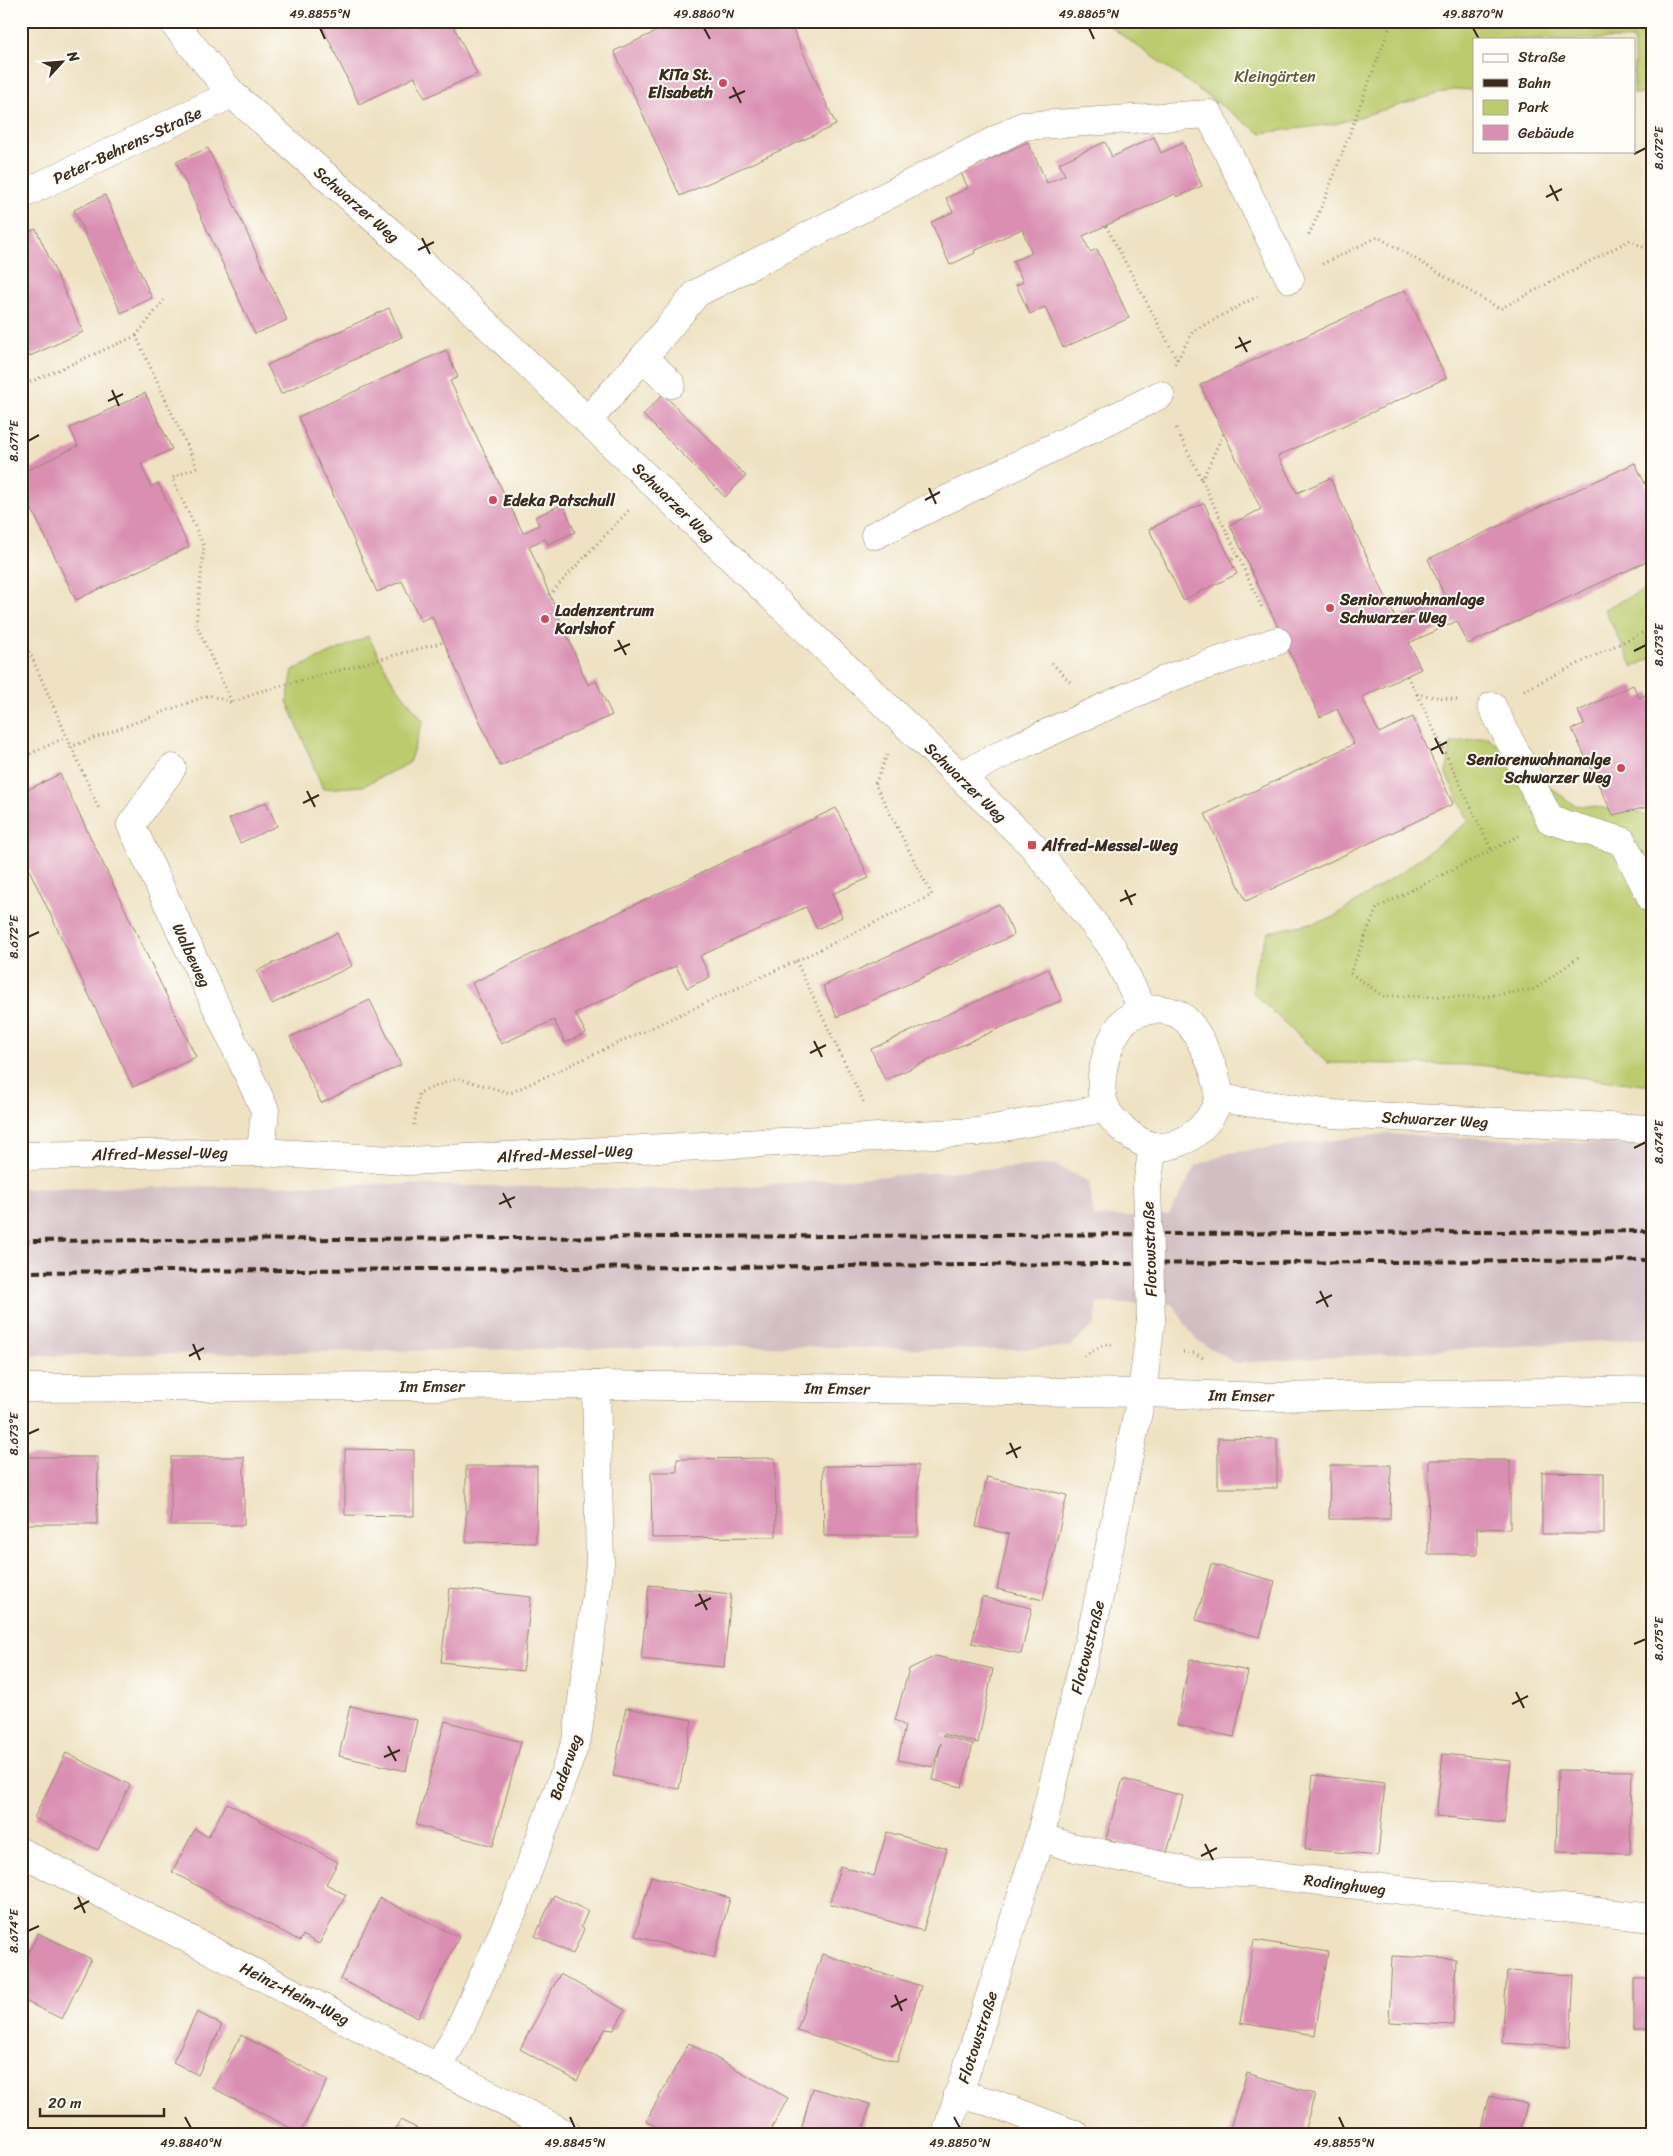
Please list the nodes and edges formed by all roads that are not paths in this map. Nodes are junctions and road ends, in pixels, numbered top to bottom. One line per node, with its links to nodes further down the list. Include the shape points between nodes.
1 (172, 21): 2 (street, Schwarzer Weg)
2 (232, 94): 3 (street, Peter-Behrens-Straße); 8 (street, Schwarzer Weg, via 393,235)
3 (21, 194)
4 (1290, 279): 5 (street, via 1209,114 1023,126 697,293)
5 (644, 357): 6 (street); 8 (street)
6 (671, 384)
7 (1160, 395): 9 (street)
8 (588, 420): 13 (street, Schwarzer Weg)
9 (875, 535)
10 (1277, 642): 13 (street, via 1169,678)
11 (1492, 706): 14 (street, via 1550,820 1622,841)
12 (172, 768): 20 (street, Walbeweg, via 131,825 265,1110)
13 (960, 776): 15 (street, Schwarzer Weg, via 1032,845 1112,947)
14 (1652, 899)
15 (1143, 1010): 16 (street, via 1173,1011 1187,1020 1214,1069); 17 (street, via 1121,1025 1111,1044 1102,1087)
16 (1218, 1098): 18 (street, Schwarzer Weg, via 1331,1114); 19 (street, via 1212,1114 1199,1132 1178,1143)
17 (1106, 1108): 19 (street, via 1126,1132); 20 (street, Alfred-Messel-Weg, via 977,1132 408,1160)
18 (1652, 1129)
19 (1153, 1146): 25 (street, Flotowstraße, bridge, via 1147,1186 1151,1320)
20 (261, 1152): 21 (street, Alfred-Messel-Weg)
21 (21, 1156)
22 (596, 1385): 23 (street, Im Emser); 25 (street, Im Emser); 29 (street, Baderweg, via 600,1564 576,1738 514,1906 460,2028)
23 (21, 1388)
24 (1652, 1390): 25 (street, Im Emser, via 1273,1397)
25 (1142, 1392): 26 (street, Flotowstraße, via 1096,1611)
26 (1040, 1837): 28 (street, Rodinghweg, via 1071,1847 1191,1872 1250,1873); 30 (street, Flotowstraße)
27 (21, 1852): 29 (street, Heinz-Heim-Weg)
28 (1652, 1918)
29 (439, 2066): 31 (street, Heinz-Heim-Weg)
30 (958, 2094): 32 (street, Flotowstraße); 33 (street, via 993,2103)
31 (568, 2135)
32 (946, 2135)
33 (1076, 2135)

